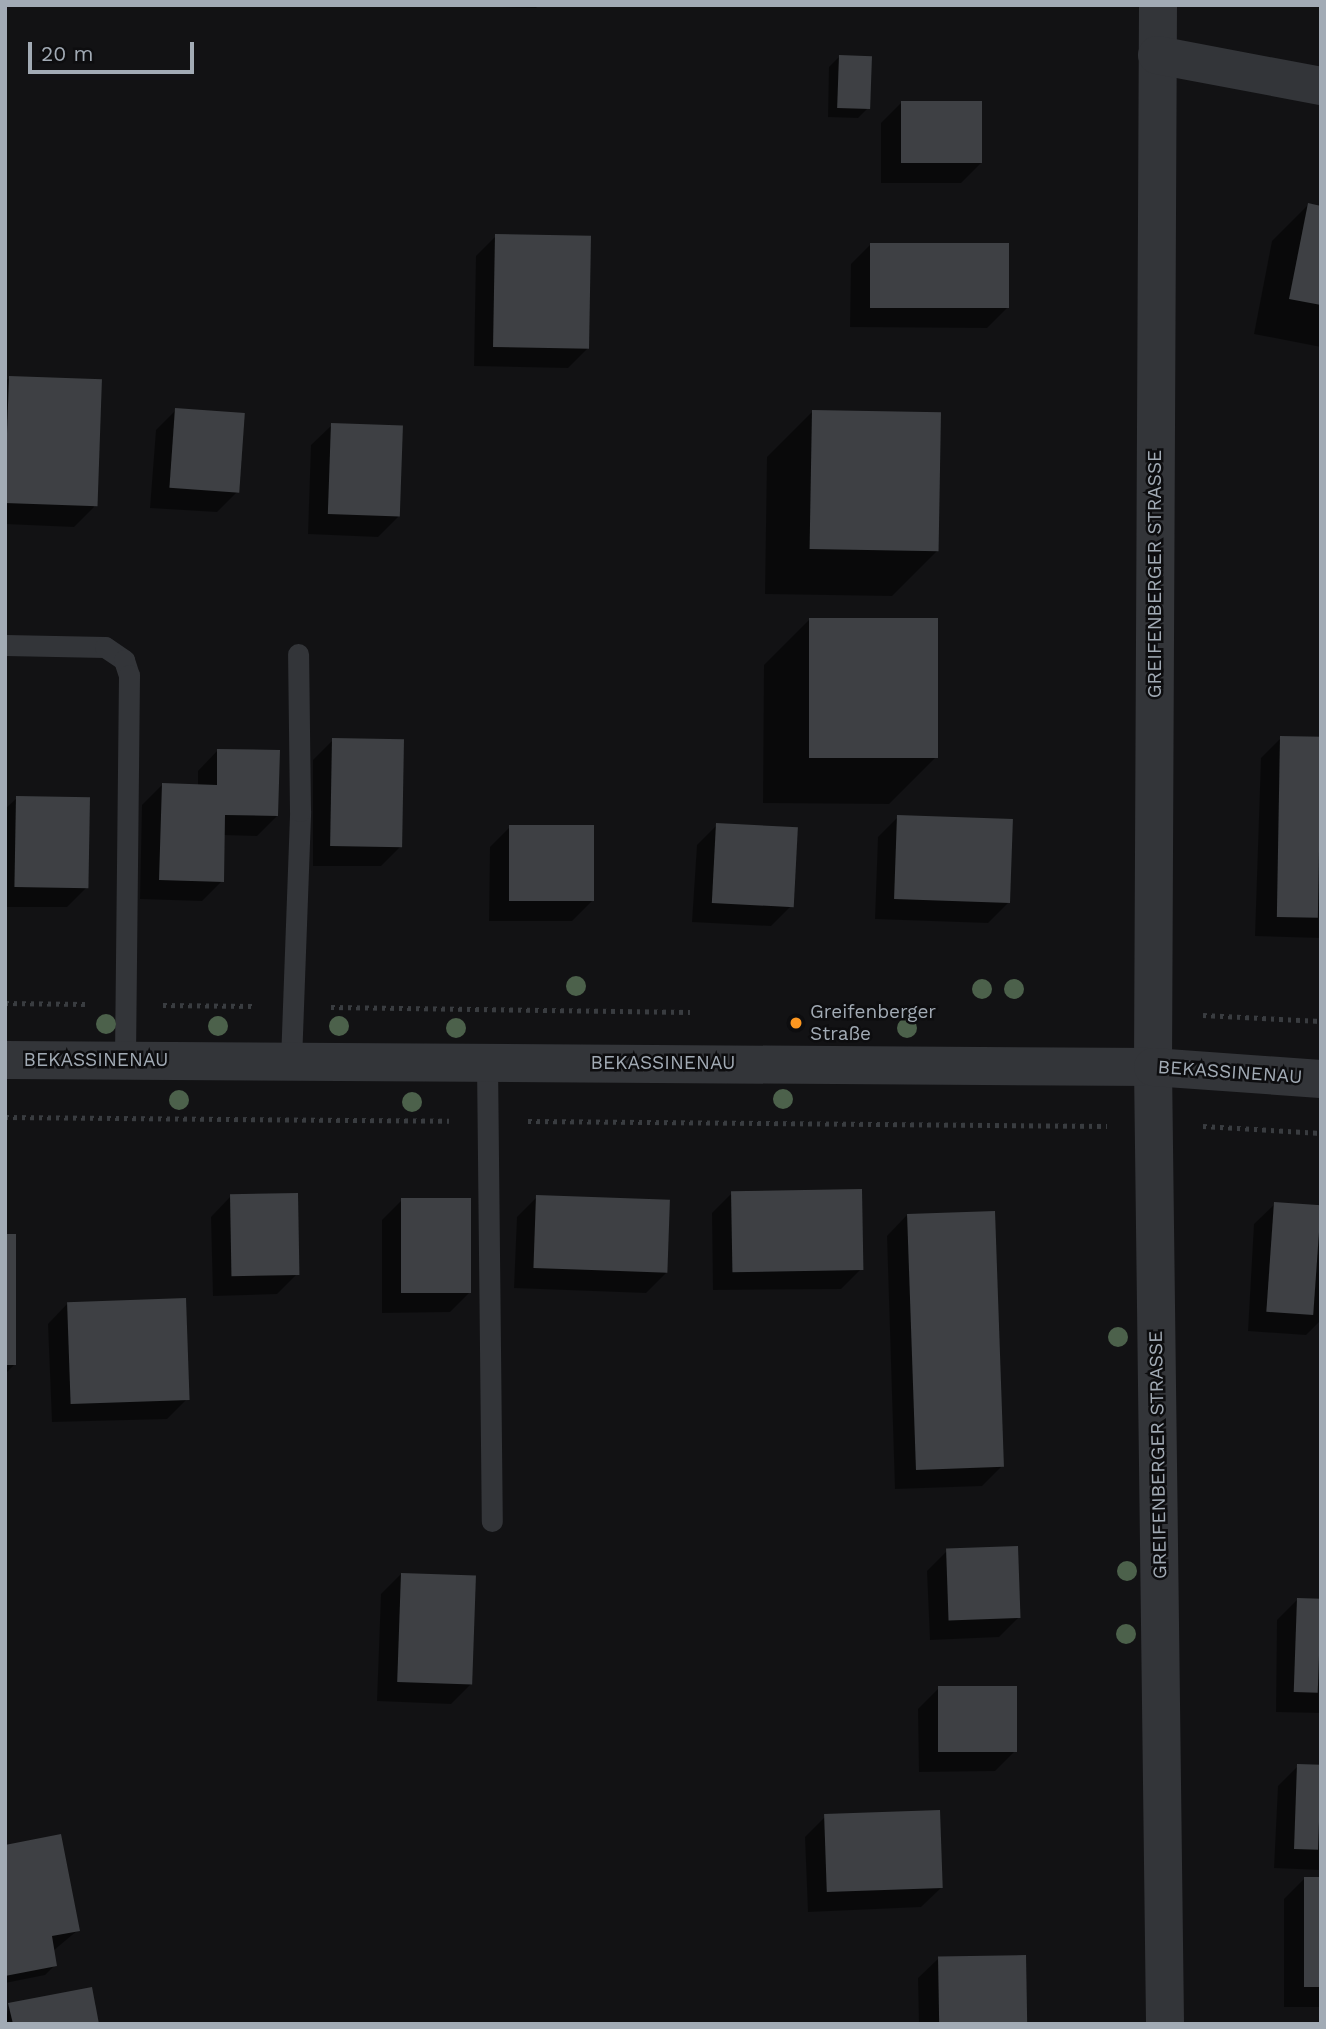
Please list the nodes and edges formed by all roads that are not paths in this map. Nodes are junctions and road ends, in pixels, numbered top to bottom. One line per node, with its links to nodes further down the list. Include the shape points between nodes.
1 (1158, 5): 2 (street, GREIFENBERGER STRASSE)
2 (1157, 55): 3 (street); 10 (street, GREIFENBERGER STRASSE)
3 (1321, 86)
4 (5, 645): 7 (lane, via 105,647 124,660 129,675)
5 (299, 654): 8 (lane, via 300,811)
6 (5, 1060): 7 (street, BEKASSINENAU)
7 (125, 1060): 8 (street, BEKASSINENAU)
8 (291, 1061): 9 (street, BEKASSINENAU)
9 (487, 1062): 10 (street, BEKASSINENAU); 12 (lane)
10 (1153, 1067): 11 (street, BEKASSINENAU); 13 (street, GREIFENBERGER STRASSE)
11 (1321, 1079)
12 (492, 1521)
13 (1165, 2024)

